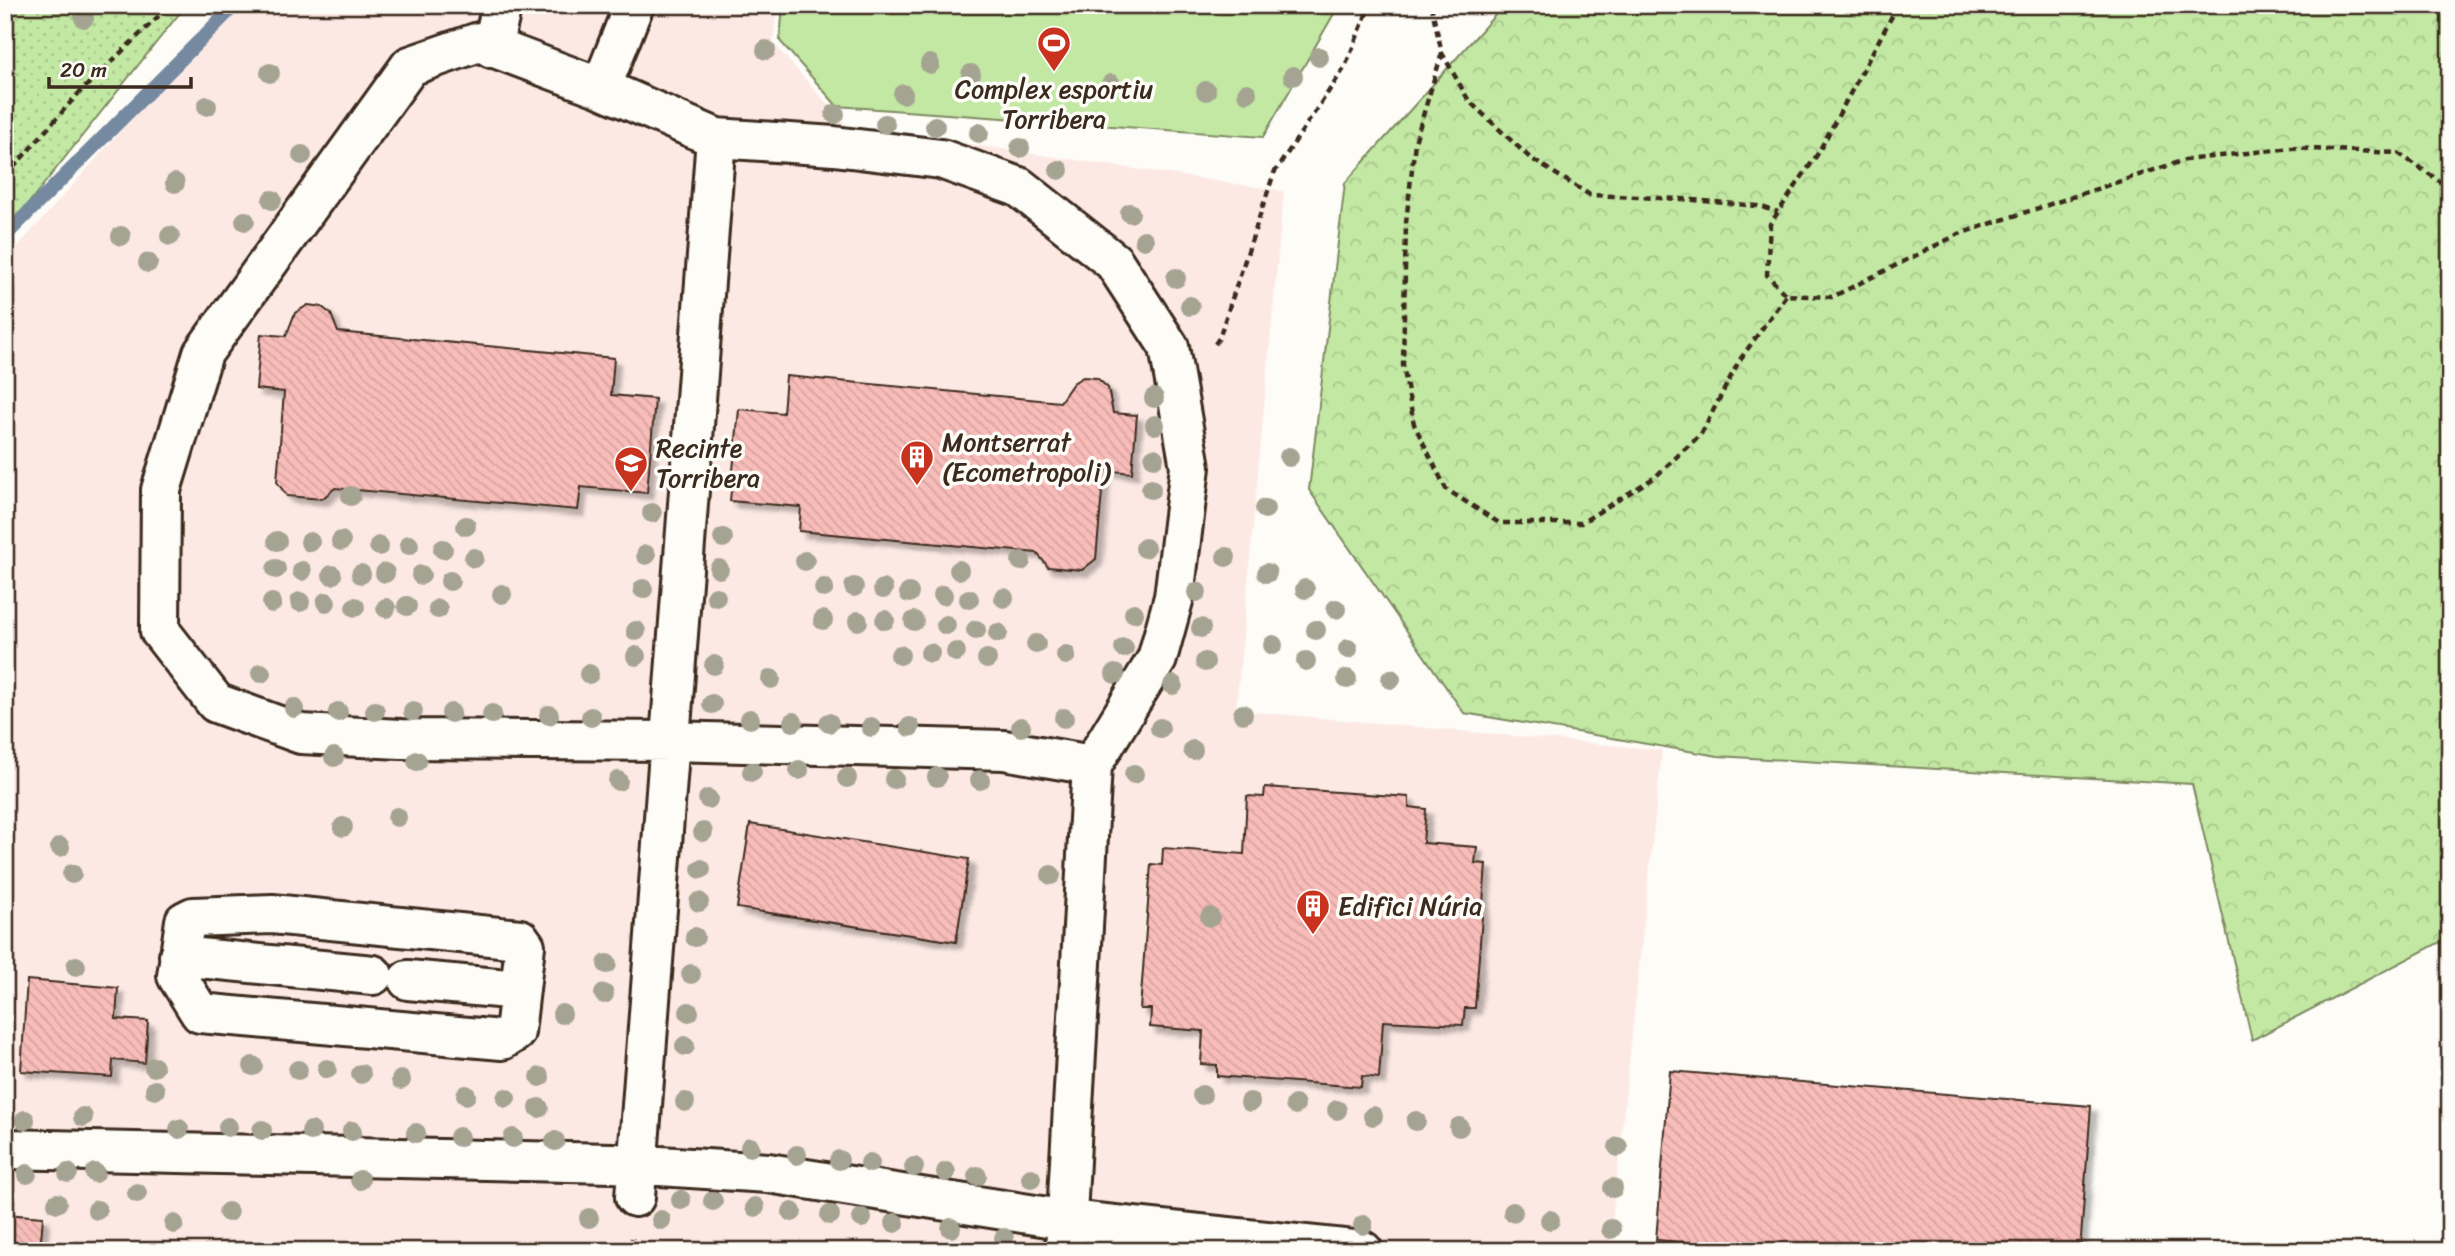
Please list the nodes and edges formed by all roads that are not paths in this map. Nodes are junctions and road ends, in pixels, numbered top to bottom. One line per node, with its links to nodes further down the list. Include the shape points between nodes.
1 (502, 5): 3 (street)
2 (634, 5): 4 (street)
3 (492, 48): 4 (street); 6 (street, via 479,42 410,66 203,353 161,490 160,631 216,703 301,734)
4 (601, 88): 5 (street)
5 (716, 138): 6 (street); 7 (street, via 941,159 1020,187 1114,262 1169,347 1190,467 1174,597 1157,659)
6 (670, 741): 7 (street, via 1004,750); 21 (street)
7 (1092, 765): 22 (street)
8 (250, 915): 9 (street); 11 (street, via 185,921); 12 (street)
9 (303, 917): 13 (street); 14 (street)
10 (460, 933): 14 (street); 15 (street); 16 (street, via 520,939 524,946)
11 (179, 956): 12 (street); 17 (street, via 177,976 200,1013)
12 (245, 963): 13 (street); 17 (street)
13 (299, 968): 14 (street); 18 (street)
14 (390, 978): 15 (street); 18 (street); 19 (street)
15 (455, 984): 16 (street); 19 (street)
16 (520, 990): 19 (street, via 511,1037 502,1041)
17 (241, 1017): 18 (street)
18 (294, 1022)
19 (450, 1036)
20 (5, 1149): 21 (street)
21 (637, 1181): 22 (street, via 768,1173)
22 (1066, 1236): 23 (street)
23 (1363, 1251)

